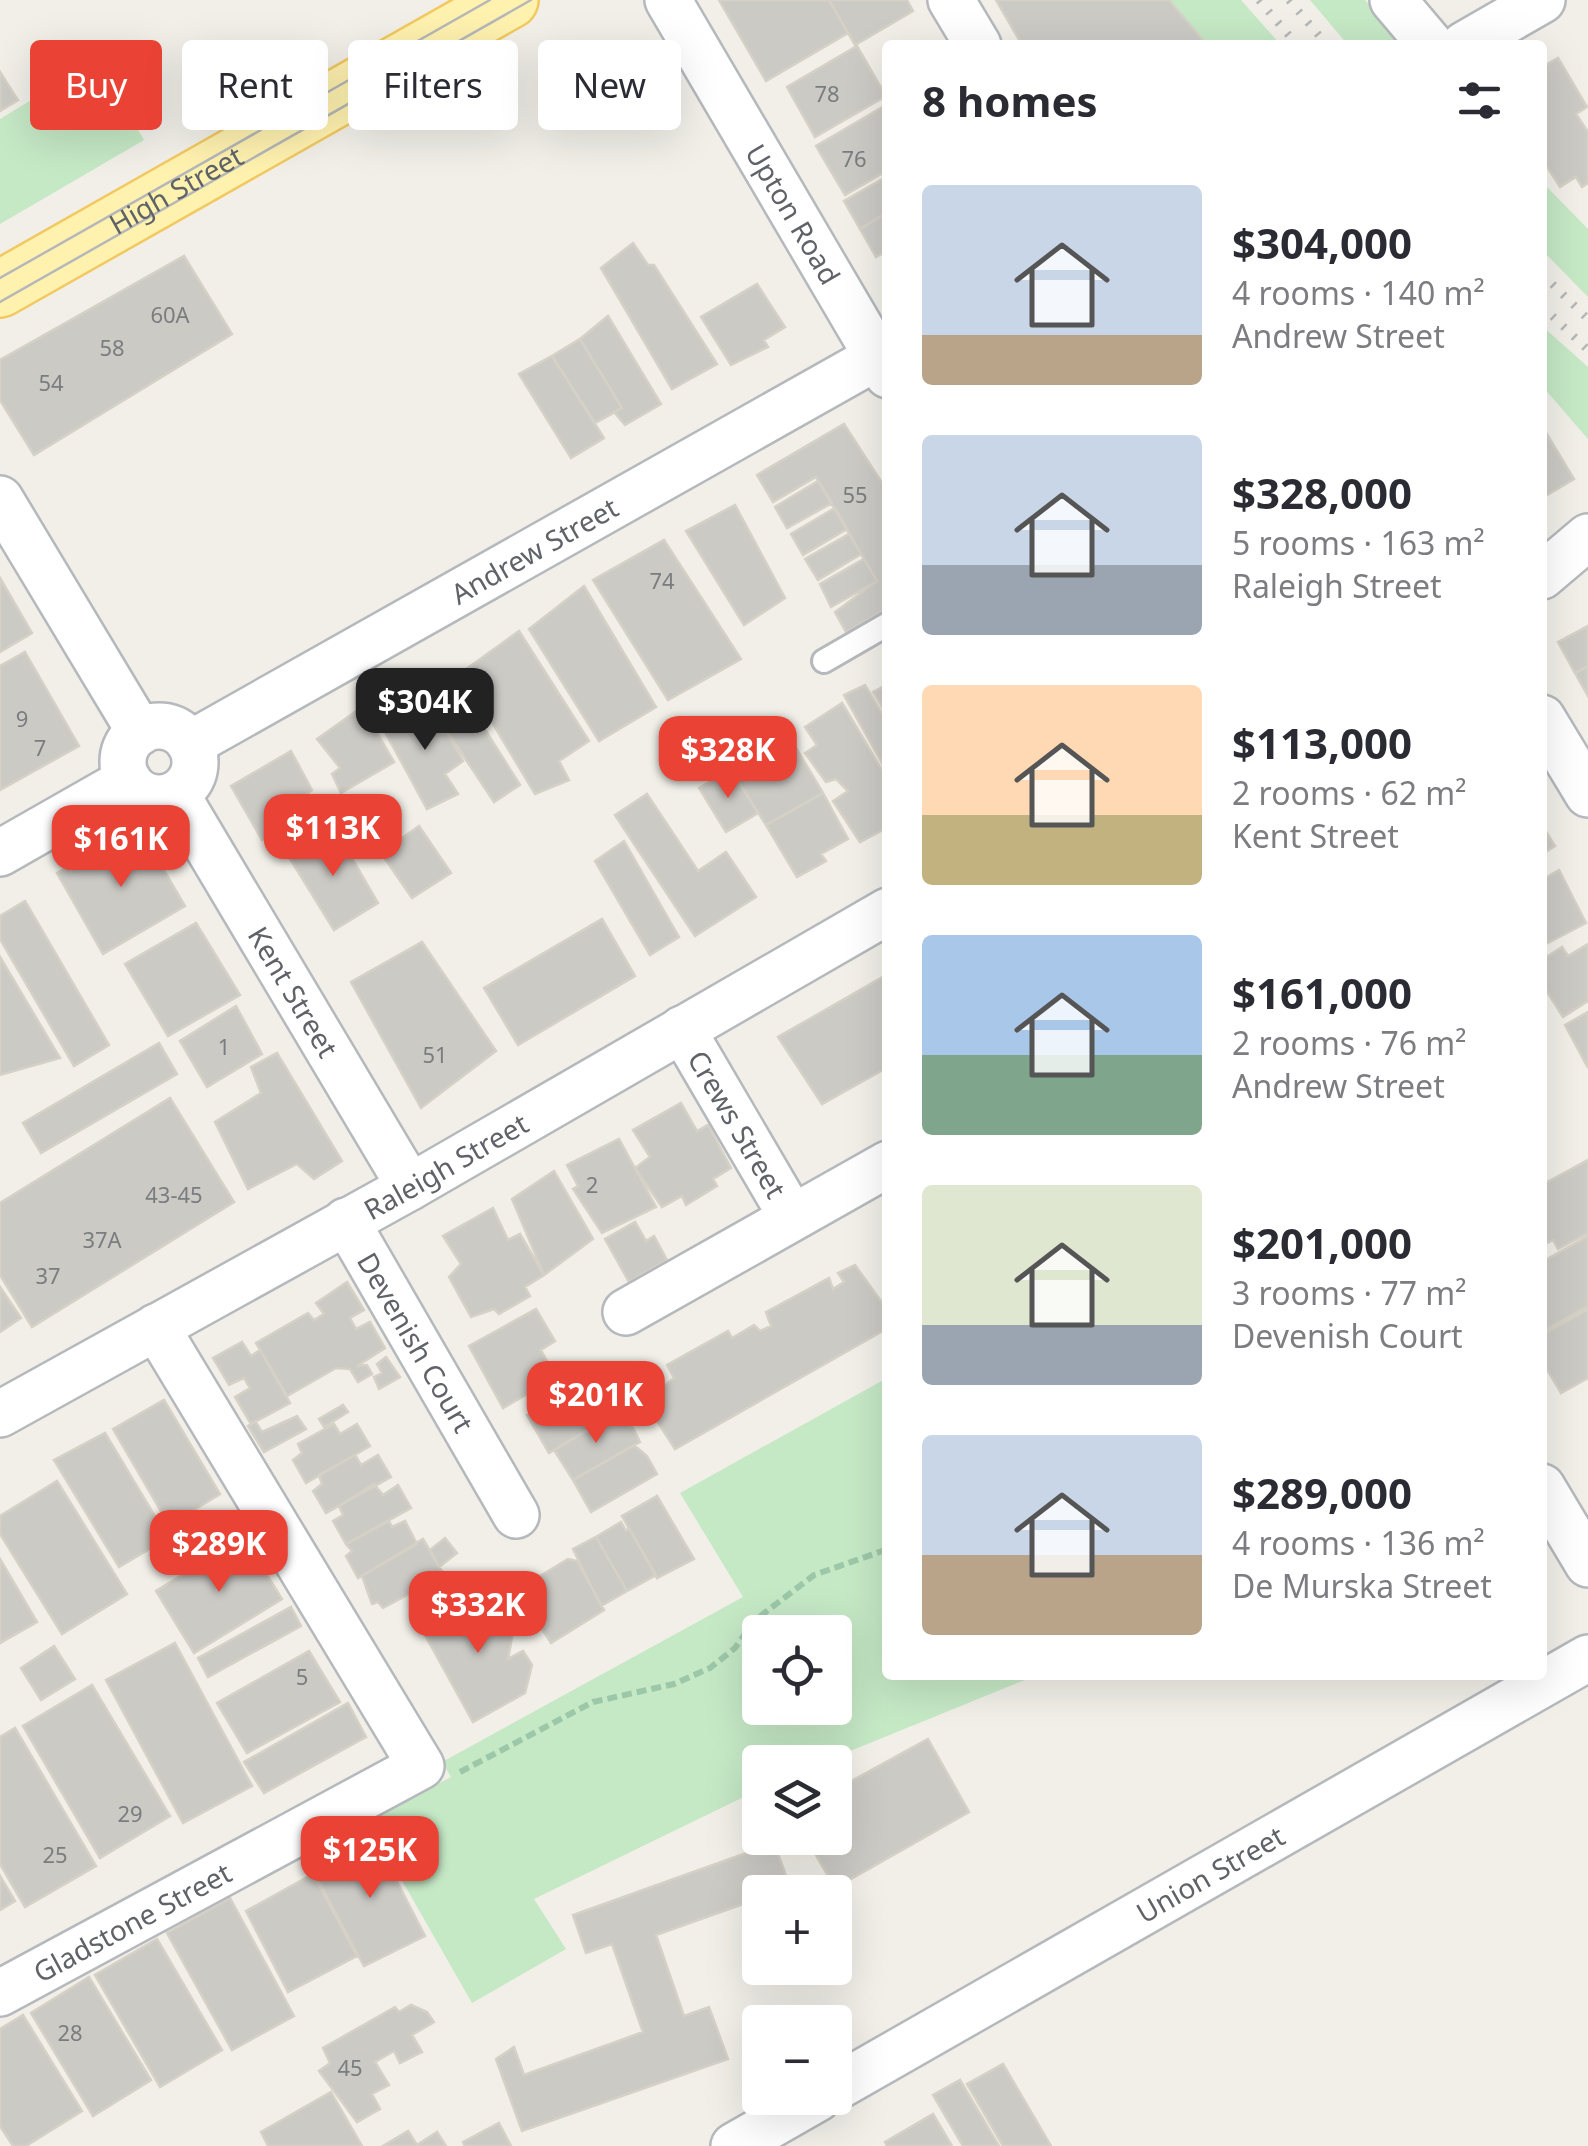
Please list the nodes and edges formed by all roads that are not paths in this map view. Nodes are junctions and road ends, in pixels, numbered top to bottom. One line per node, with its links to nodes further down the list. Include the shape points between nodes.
1 (510, 0): 9 (main road, High Street)
2 (668, 0): 10 (street, Upton Road)
3 (951, 0): 6 (street)
4 (1393, 0): 7 (street)
5 (1542, 0): 8 (street)
6 (975, 40)
7 (1426, 40)
8 (1473, 40)
9 (0, 289)
10 (882, 366): 20 (street, Andrew Street)
11 (0, 499): 19 (street)
12 (1588, 537): 13 (street)
13 (1547, 572)
14 (1588, 574): 15 (street)
15 (1547, 594)
16 (882, 627): 17 (lane)
17 (824, 660)
18 (1547, 726): 23 (street)
19 (140, 732): 20 (street, via 174,729); 21 (street, via 124,754)
20 (190, 744): 22 (street, via 192,778)
21 (128, 780): 22 (street, via 144,795); 24 (street)
22 (176, 794): 28 (street, Kent Street)
23 (1588, 794)
24 (0, 853)
25 (882, 914): 26 (street, Raleigh Street)
26 (682, 1029): 28 (street, Raleigh Street); 29 (street, Crews Street)
27 (882, 1167): 29 (street, Crews Street)
28 (410, 1187): 30 (street, Raleigh Street)
29 (792, 1217): 31 (street, Crews Street)
30 (346, 1221): 32 (street, Raleigh Street); 35 (street, Devenish Court)
31 (626, 1312)
32 (156, 1326): 33 (street, Raleigh Street); 38 (street, Gladstone Street, via 420,1766)
33 (5, 1401)
34 (1547, 1495): 36 (street)
35 (516, 1515)
36 (1588, 1564)
37 (1588, 1658): 39 (street, Union Street)
38 (0, 1993)
39 (852, 2078)
40 (788, 2115): 41 (street)
41 (734, 2146)

